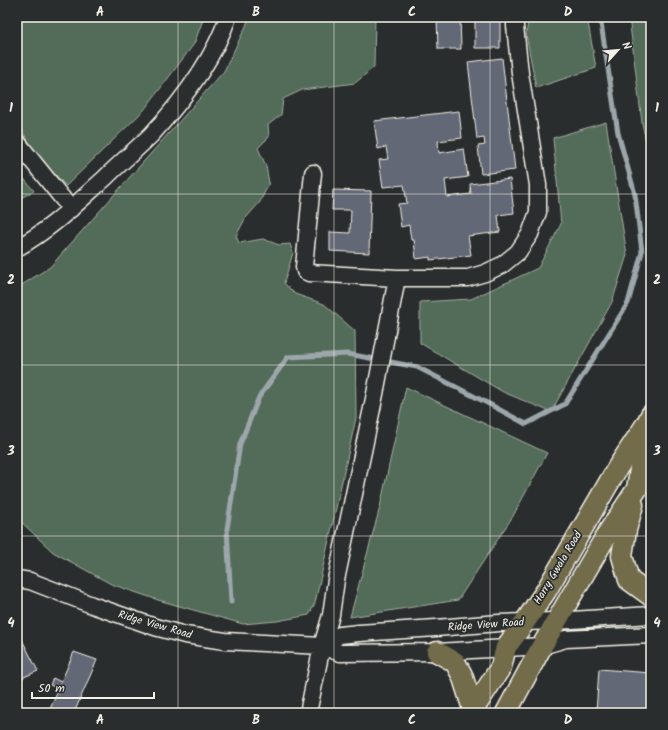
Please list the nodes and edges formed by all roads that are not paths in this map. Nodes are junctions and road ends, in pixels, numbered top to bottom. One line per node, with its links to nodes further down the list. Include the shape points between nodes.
1 (228, 17): 5 (street, via 220,37 186,93 151,134)
2 (515, 17): 7 (street, via 520,73 538,186 538,212 530,234 518,252 502,265 485,273 468,278)
3 (17, 142): 5 (street)
4 (313, 173): 7 (street, via 305,271)
5 (71, 209): 6 (street, via 37,237)
6 (17, 248)
7 (397, 278): 16 (street, via 331,615)
8 (649, 419): 9 (main road, Harry Gwala Road); 14 (main road, Harry Gwala Road)
9 (637, 489): 11 (main road, via 622,556 628,580); 13 (main road, Harry Gwala Road)
10 (17, 579): 16 (street, Ridge View Road, via 30,581 155,627 185,635 225,641)
11 (651, 596)
12 (651, 615): 13 (street, Ridge View Road)
13 (556, 621): 14 (street, Ridge View Road); 17 (main road, Harry Gwala Road)
14 (525, 622): 16 (street, Ridge View Road, via 340,635); 18 (main road, Harry Gwala Road)
15 (648, 636): 17 (street, Ridge View Road, via 566,639)
16 (322, 646): 19 (street, Ridge View Road, via 348,654); 21 (street)
17 (542, 646): 18 (street, Ridge View Road); 22 (main road, Harry Gwala Road)
18 (506, 647): 19 (street, Ridge View Road); 20 (main road, Harry Gwala Road, via 501,667)
19 (437, 652): 20 (main road, via 455,662 462,674)
20 (472, 711)
21 (308, 713)
22 (506, 713)

